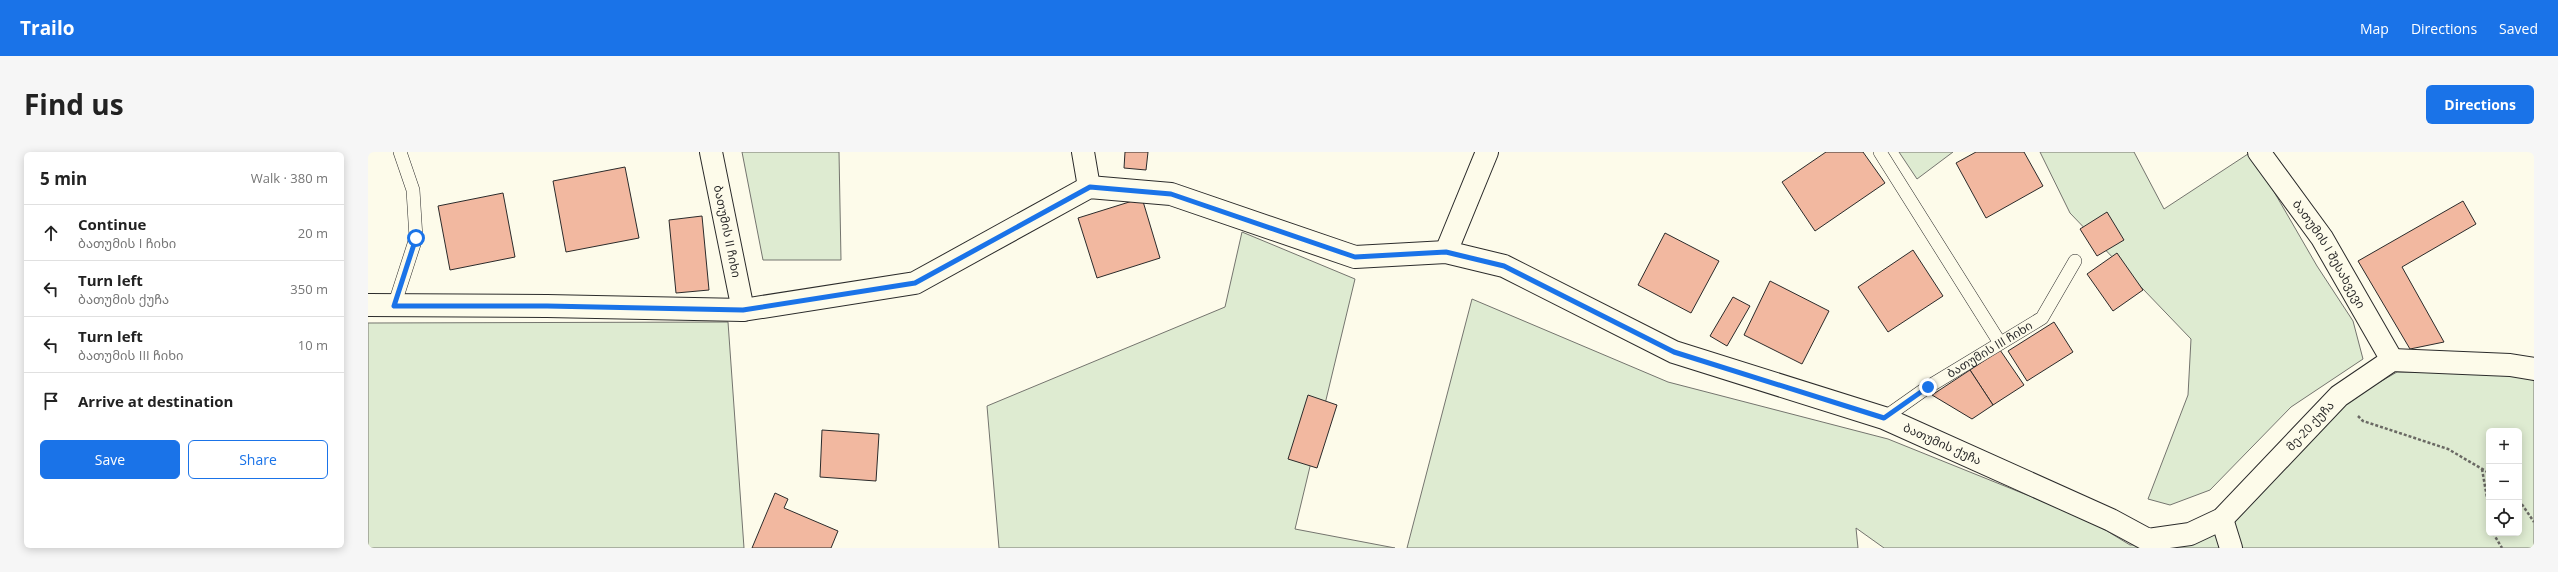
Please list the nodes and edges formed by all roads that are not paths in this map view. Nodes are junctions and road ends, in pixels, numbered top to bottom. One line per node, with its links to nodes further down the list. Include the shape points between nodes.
1 (400, 152): 11 (lane, via 413,190 416,238)
2 (711, 152): 12 (street, ბათუმის II ჩიხი)
3 (1083, 152): 7 (street)
4 (1487, 152): 8 (street)
5 (1880, 152): 13 (lane)
6 (2259, 152): 14 (street, ბათუმის I შესახვევი, via 2322,238)
7 (1090, 187): 8 (street, ბათუმის ქუჩა, via 1171,194 1355,257); 12 (street, via 915,283)
8 (1446, 252): 16 (street, ბათუმის ქუჩა, via 1504,266 1674,352)
9 (2075, 261): 13 (lane, ბათუმის III ჩიხი, via 2042,318)
10 (368, 305): 11 (street)
11 (394, 306): 12 (street)
12 (743, 310)
13 (2000, 343): 16 (lane, ბათუმის III ჩიხი, via 1928,387)
14 (2392, 360): 15 (street, via 2510,364); 17 (street, მე-20 ქუჩა, via 2339,396)
15 (2534, 369)
16 (1884, 418): 18 (street, ბათუმის ქუჩა)
17 (2222, 519): 18 (street, მე-20 ქუჩა, via 2190,534 2148,540); 19 (street)
18 (2111, 520)
19 (2231, 548)

